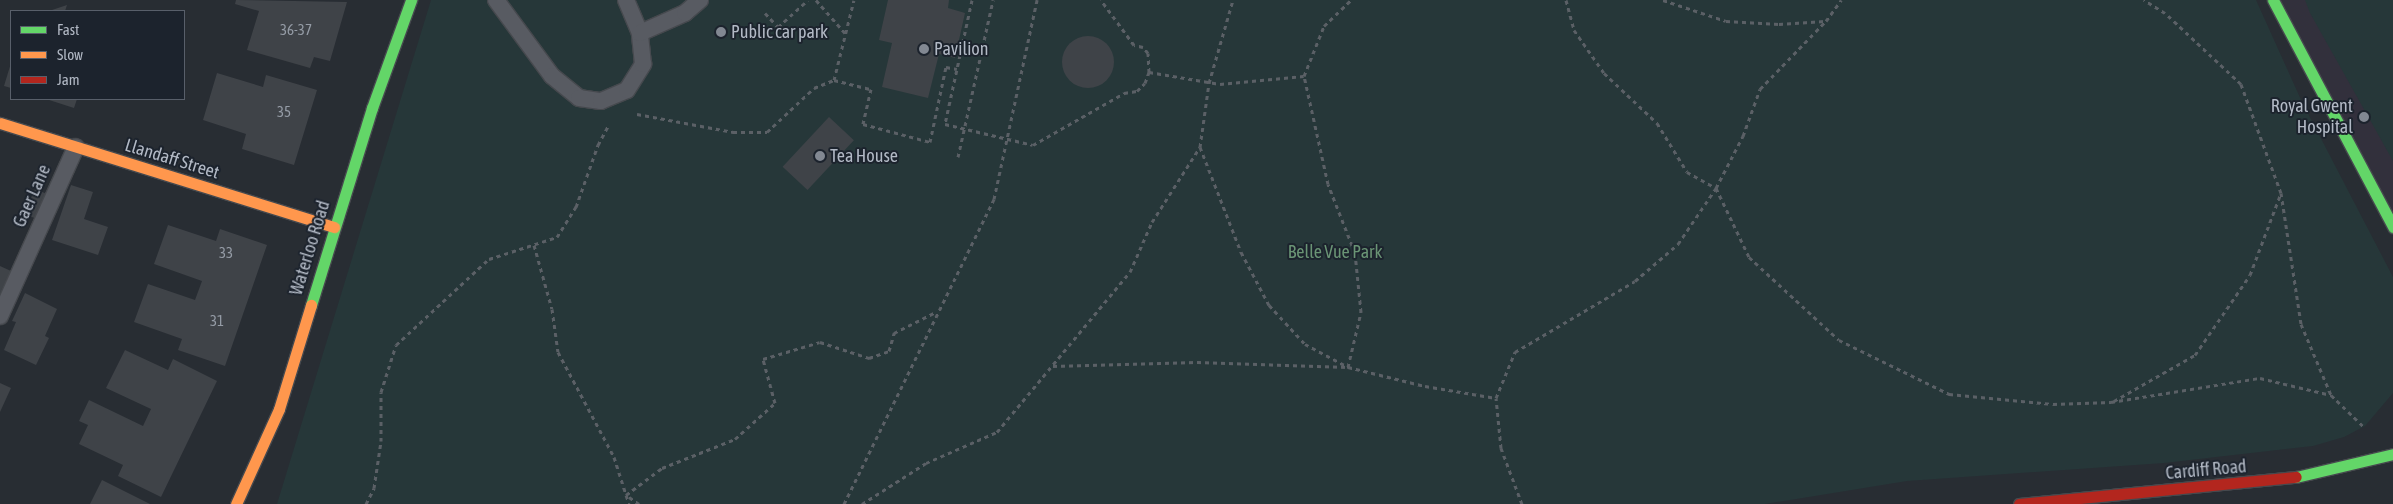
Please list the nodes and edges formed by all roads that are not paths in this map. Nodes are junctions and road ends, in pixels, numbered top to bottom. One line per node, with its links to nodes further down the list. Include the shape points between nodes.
1 (411, 0): 9 (main road, Waterloo Road)
2 (496, 0): 6 (lane, via 552,76 579,98 601,101 627,90 643,64)
3 (626, 0): 6 (lane)
4 (700, 0): 6 (lane, via 678,17)
5 (2273, 0): 10 (main road)
6 (640, 33)
7 (0, 123): 8 (main road, Llandaff Street)
8 (76, 147): 9 (main road, Llandaff Street); 11 (lane, Gaer Lane)
9 (334, 227): 13 (main road, Waterloo Road, via 279,409)
10 (2393, 227)
11 (0, 316)
12 (2393, 454): 14 (main road, Cardiff Road, via 2282,480)
13 (236, 504)
14 (2019, 504)

